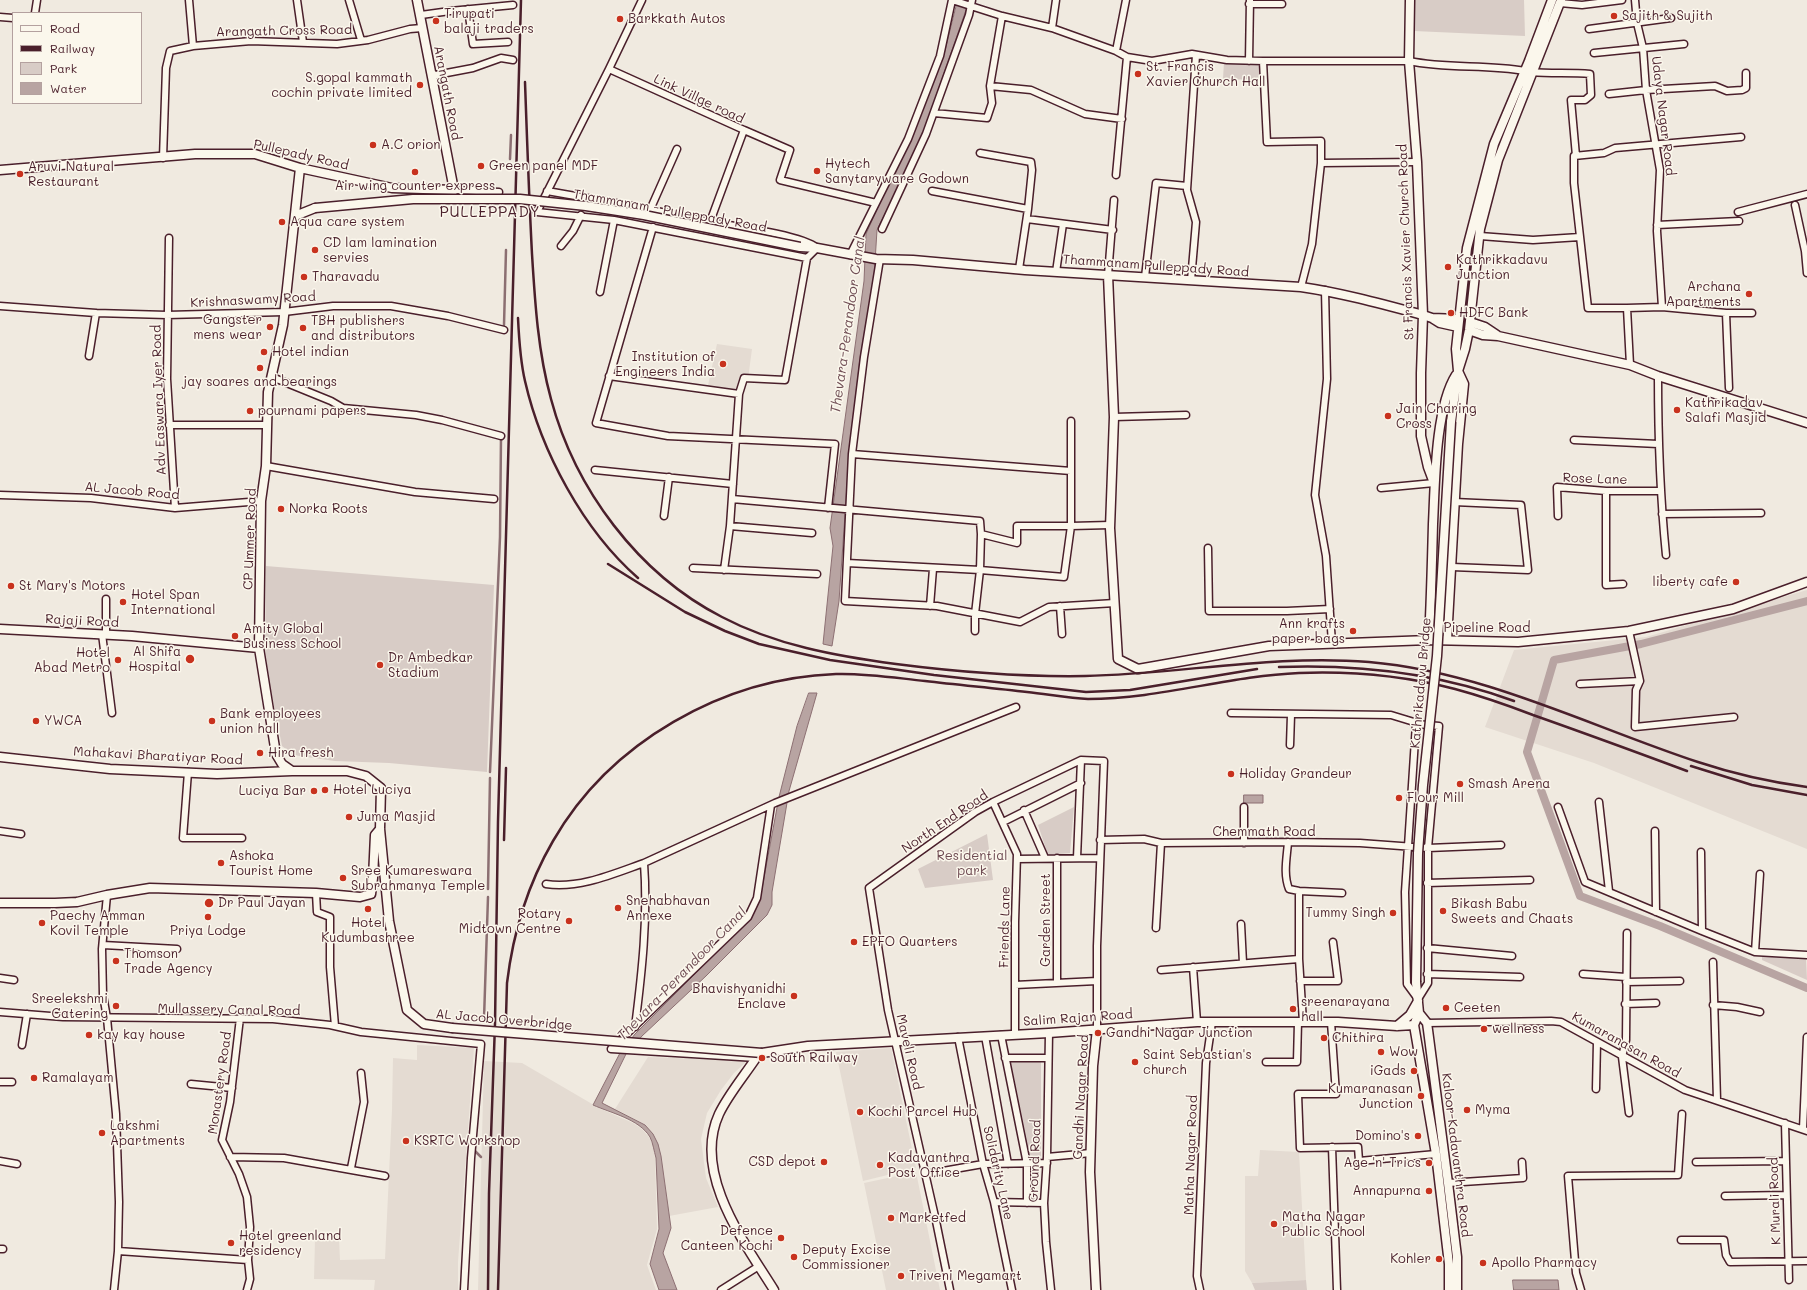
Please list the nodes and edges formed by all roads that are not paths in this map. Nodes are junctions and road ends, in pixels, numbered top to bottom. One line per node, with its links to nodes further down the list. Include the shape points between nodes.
1 (37, 0): 19 (street)
2 (189, 0): 33 (street)
3 (297, 0): 30 (street)
4 (350, 0): 29 (street)
5 (417, 0): 20 (main road, Arangath Road)
6 (642, 0): 43 (street)
7 (953, 0): 15 (street); 72 (street, via 940,56 908,139)
8 (1056, 0): 27 (street)
9 (1126, 0): 35 (street)
10 (1410, 0): 42 (main road, St Francis Xavier Church Road)
11 (1622, 0): 14 (street, via 1582,5)
12 (1635, 0): 25 (street, Udaya Nagar Road)
13 (1249, 2): 16 (street); 40 (street)
14 (1556, 2): 44 (main road)
15 (971, 4): 21 (street); 50 (street)
16 (1282, 4)
17 (513, 5): 18 (street)
18 (468, 9): 20 (street); 31 (street, via 473,44)
19 (35, 12)
20 (421, 16): 26 (main road, Arangath Road)
21 (1002, 16): 27 (street); 47 (street)
22 (0, 17): 23 (street)
23 (12, 18)
24 (1671, 18): 25 (street)
25 (1637, 23): 28 (street); 34 (street, Udaya Nagar Road)
26 (422, 28): 29 (street, Arangath Cross Road); 45 (main road, Arangath Road)
27 (1052, 28): 35 (street)
28 (1589, 29)
29 (361, 40): 30 (street, Arangath Cross Road, via 337,44)
30 (303, 42): 33 (street, Arangath Cross Road, via 251,41)
31 (508, 42)
32 (1684, 44): 34 (street)
33 (193, 46): 58 (street, Arangath Cross Road, via 170,51 166,68)
34 (1642, 48): 36 (street); 48 (street, Udaya Nagar Road)
35 (1116, 51): 38 (street)
36 (1594, 53)
37 (1196, 54): 38 (street, via 1152,62); 40 (street); 64 (street)
38 (1127, 57): 51 (street)
39 (513, 60): 45 (street, via 501,58 468,70 436,75)
40 (1248, 61): 41 (street)
41 (1264, 61): 42 (street); 60 (street, via 1268,142 1321,141)
42 (1409, 61): 44 (street, via 1430,66 1508,68); 59 (main road, St Francis Xavier Church Road)
43 (609, 69): 52 (street, Link Villge road); 66 (street)
44 (1528, 72): 57 (street, via 1590,74 1591,95 1585,100 1571,100); 89 (main road, via 1498,160); 116 (main road, via 1494,144 1485,172 1467,248)
45 (431, 73): 65 (main road, Arangath Road)
46 (1746, 73): 48 (street, via 1746,88 1742,90 1727,91 1715,86)
47 (990, 86): 50 (street, via 992,103 987,118); 51 (street, via 1031,90 1085,114)
48 (1646, 90): 49 (street); 54 (street, Udaya Nagar Road)
49 (1609, 94)
50 (934, 112): 87 (street)
51 (1122, 119): 63 (street)
52 (744, 130): 72 (street, via 790,150 780,180); 83 (street, Link Villge road)
53 (1741, 138): 54 (street)
54 (1657, 144): 57 (street, via 1615,148 1604,153); 85 (street, Udaya Nagar Road, via 1660,170)
55 (677, 149): 76 (street)
56 (980, 153): 75 (street, via 1031,162)
57 (1576, 156): 90 (street, via 1574,183)
58 (163, 158): 61 (main road, Pullepady Road, via 195,154 255,154); 62 (main road, Pullepady Road)
59 (1417, 162): 60 (street); 115 (main road, St Francis Xavier Church Road)
60 (1321, 163): 104 (street, via 1312,244)
61 (300, 168): 65 (main road, Pullepady Road, via 392,188); 71 (main road, CP Ummer Road)
62 (0, 170)
63 (1116, 175)
64 (1187, 186): 102 (street, via 1156,183); 103 (street, via 1196,222)
65 (454, 190): 68 (street, Pullepady Road)
66 (547, 191): 76 (street); 78 (street, via 537,212)
67 (932, 191): 75 (street)
68 (499, 192)
69 (1807, 194): 77 (street)
70 (1114, 200): 88 (street)
71 (297, 203): 74 (main road); 79 (main road, CP Ummer Road)
72 (876, 203): 95 (street)
73 (1795, 205): 94 (street)
74 (315, 208): 79 (main road); 93 (main road, Thammanam - Pulleppady Road, bridge, via 413,199 520,199 616,211 792,246)
75 (1028, 209): 80 (street)
76 (650, 210): 83 (street)
77 (1738, 212)
78 (581, 215): 81 (street); 92 (street)
79 (295, 216): 110 (main road, CP Ummer Road)
80 (1027, 219): 84 (street); 98 (street)
81 (614, 220): 86 (street); 106 (street)
82 (1739, 221): 85 (street)
83 (710, 222): 93 (street, via 811,243)
84 (1063, 224): 88 (street); 99 (street)
85 (1657, 225): 108 (street, Udaya Nagar Road)
86 (653, 227): 96 (street); 122 (street)
87 (882, 229)
88 (1113, 230): 101 (street)
89 (1480, 236): 90 (street, via 1533,240); 117 (main road)
90 (1580, 236): 109 (street, via 1588,308)
91 (169, 238): 114 (street, Adv Easwara Iyer Road)
92 (561, 246)
93 (817, 248): 95 (main road, Thammanam - Pulleppady Road); 96 (street)
94 (1806, 250): 100 (street)
95 (850, 255): 97 (main road, Thammanam - Pulleppady Road)
96 (807, 258): 126 (street, via 785,380 744,378)
97 (878, 259): 98 (main road, Thammanam Pulleppady Road); 137 (street)
98 (1019, 269): 99 (main road, Thammanam Pulleppady Road)
99 (1056, 272): 101 (main road, Thammanam Pulleppady Road)
100 (1807, 273)
101 (1108, 275): 102 (main road, Thammanam Pulleppady Road); 128 (main road)
102 (1145, 277): 103 (main road, Thammanam Pulleppady Road)
103 (1191, 280): 104 (main road, Thammanam Pulleppady Road)
104 (1301, 288): 105 (main road, Thammanam Pulleppady Road)
105 (1325, 290): 115 (main road, Thammanam Pulleppady Road); 180 (street, via 1327,379 1315,495 1326,556)
106 (600, 292)
107 (0, 306): 111 (street, Krishnaswamy Road)
108 (1662, 307): 109 (street); 112 (street)
109 (1627, 308): 120 (street)
110 (284, 312): 114 (street, Krishnaswamy Road); 118 (street, Krishnaswamy Road, via 333,306 391,306 448,316); 124 (main road, CP Ummer Road, via 284,325)
111 (96, 313): 114 (street, Krishnaswamy Road); 119 (street)
112 (1726, 313): 113 (street); 125 (street)
113 (1752, 313)
114 (167, 315): 131 (street, Adv Easwara Iyer Road)
115 (1423, 315): 116 (main road, Thammanam Pulleppady Road); 142 (main road, St Francis Xavier Church Road, via 1421,436)
116 (1459, 323): 121 (main road, via 1456,349)
117 (1469, 326): 120 (main road, via 1485,327 1498,336); 121 (main road)
118 (504, 330)
119 (89, 356)
120 (1630, 365): 123 (main road)
121 (1458, 371): 142 (main road, via 1451,382 1442,415); 151 (main road, via 1464,384); 271 (main road, Kathrikadavu Bridge, bridge, via 1451,422 1437,656 1419,838 1416,982)
122 (609, 376): 126 (street); 134 (street, via 596,424 668,436)
123 (1658, 376): 130 (main road); 136 (street)
124 (272, 377): 132 (main road, CP Ummer Road, via 268,392); 133 (street, via 344,408 416,414)
125 (1729, 388)
126 (740, 394): 134 (street)
127 (1186, 415): 128 (street)
128 (1114, 417): 160 (main road)
129 (1071, 421): 140 (street)
130 (1807, 423)
131 (169, 425): 132 (street); 153 (street, Adv Easwara Iyer Road)
132 (267, 425): 138 (main road, CP Ummer Road)
133 (501, 436)
134 (736, 439): 143 (street); 154 (street, via 835,444)
135 (1574, 440): 136 (street)
136 (1658, 444): 146 (street)
137 (852, 454): 140 (street); 155 (street)
138 (266, 466): 148 (street, via 415,492); 150 (main road, CP Ummer Road)
139 (595, 470): 141 (street)
140 (1071, 471): 162 (street)
141 (669, 477): 143 (street); 158 (street)
142 (1434, 483): 144 (street); 152 (main road)
143 (733, 484): 149 (street)
144 (1381, 488)
145 (1606, 491): 146 (street, Rose Lane); 159 (street, Rose Lane, via 1557,487); 175 (street, via 1606,585)
146 (1660, 491): 157 (street)
147 (0, 495): 153 (street, AL Jacob Road, via 91,498)
148 (494, 499)
149 (732, 499): 154 (street); 161 (street)
150 (261, 501): 153 (street, AL Jacob Road); 190 (main road, CP Ummer Road)
151 (1454, 505): 152 (main road); 168 (main road); 168 (street, via 1521,505 1528,570)
152 (1434, 507): 187 (main road)
153 (175, 508)
154 (830, 508): 155 (street)
155 (847, 510): 164 (street, via 980,521); 167 (street)
156 (1761, 513): 157 (street)
157 (1662, 514): 166 (street)
158 (664, 516)
159 (1558, 516)
160 (1110, 525): 162 (street); 177 (main road)
161 (730, 526): 163 (street); 171 (street)
162 (1071, 526): 164 (street, via 1017,526 1017,543); 172 (street, via 1064,577)
163 (812, 533)
164 (981, 534): 172 (street)
165 (1208, 548): 180 (street, via 1208,611)
166 (1666, 555)
167 (847, 563): 170 (street); 178 (street, via 845,602)
168 (1452, 567): 188 (main road)
169 (693, 568): 171 (street)
170 (933, 569): 172 (street); 178 (street)
171 (724, 570): 173 (street)
172 (980, 570): 181 (street)
173 (817, 574)
174 (1807, 582): 186 (main road, Pipeline Road, via 1734,609)
175 (1623, 584)
176 (106, 599): 184 (street)
177 (1115, 603): 179 (street); 189 (main road, Pipeline Road, via 1118,659 1138,669 1270,646)
178 (930, 606): 181 (street)
179 (1060, 606): 181 (street, via 1049,607 1020,622); 185 (street)
180 (1330, 609): 189 (street)
181 (975, 614): 183 (street)
182 (0, 629): 184 (main road, Rajaji Road)
183 (976, 631)
184 (104, 634): 190 (main road, Rajaji Road); 194 (street)
185 (1062, 634)
186 (1629, 634): 188 (main road, Pipeline Road, via 1518,642); 191 (street)
187 (1429, 640): 188 (main road, Pipeline Road); 189 (main road, Pipeline Road)
188 (1447, 640)
189 (1332, 643)
190 (259, 648): 203 (main road, CP Ummer Road, via 276,754 282,764)
191 (1640, 681): 192 (street); 197 (street, via 1636,690 1635,727)
192 (1580, 684)
193 (1016, 707): 208 (street)
194 (112, 713)
195 (1231, 713): 196 (street)
196 (1291, 715): 198 (street, via 1391,715); 199 (street)
197 (1734, 717)
198 (1416, 724): 223 (street); 224 (street, via 1439,726)
199 (1290, 745)
200 (0, 757): 204 (main road, Mahakavi Bharatiyar Road, via 110,769)
201 (1081, 760): 202 (street, North End Road); 205 (street); 206 (street, North End Road)
202 (1104, 761): 218 (street, Gandhi Nagar Road)
203 (292, 771): 204 (main road, Mahakavi Bharatiyar Road, via 217,774); 213 (main road, via 347,771 366,776 381,788)
204 (188, 772): 217 (street, via 183,838)
205 (1081, 783): 211 (street); 228 (street)
206 (993, 802): 212 (street, Friends Lane); 236 (street, North End Road, via 975,812)
207 (1600, 802): 238 (street)
208 (773, 804): 231 (street); 289 (street, via 757,898 748,917)
209 (1244, 806): 221 (street)
210 (1558, 807): 238 (street, via 1585,882)
211 (1024, 810): 212 (street); 226 (street)
212 (1003, 822): 230 (street, Friends Lane)
213 (380, 829): 239 (main road, via 375,835 371,894 360,897); 300 (main road, AL Jacob Overbridge, bridge, via 389,921 402,988 407,1010 424,1024)
214 (0, 831): 216 (street)
215 (1655, 831): 243 (street)
216 (21, 834)
217 (242, 838)
218 (1100, 840): 220 (street, Chemmath Road, via 1144,838); 229 (street, Gandhi Nagar Road)
219 (1288, 842): 221 (street, Chemmath Road); 223 (street, Chemmath Road); 237 (street, via 1286,882 1289,889)
220 (1161, 843): 221 (street, Chemmath Road); 245 (street)
221 (1244, 843)
222 (1501, 845): 224 (street, Chemmath Road)
223 (1408, 846): 224 (street, Chemmath Road); 271 (street, via 1405,892 1407,984)
224 (1428, 848): 234 (street)
225 (1701, 852): 246 (street)
226 (1045, 858): 227 (street); 230 (street)
227 (1057, 858): 228 (street); 269 (street, Garden Street)
228 (1077, 858): 229 (street)
229 (1100, 858): 266 (street, Gandhi Nagar Road)
230 (1017, 859): 270 (street, Friends Lane)
231 (644, 863): 235 (street, via 598,879 556,886); 289 (street, via 645,934)
232 (1760, 874): 252 (street)
233 (1530, 880): 234 (street)
234 (1427, 883): 250 (street)
235 (546, 884)
236 (869, 888): 297 (street, Maveli Road)
237 (1299, 891): 240 (street); 255 (street)
238 (1609, 891): 243 (street)
239 (316, 893): 241 (main road, via 150,888); 287 (street, via 317,912 330,916 330,967)
240 (1342, 893)
241 (107, 895): 242 (main road, via 70,902); 249 (street)
242 (0, 903)
243 (1656, 912): 246 (street)
244 (1241, 924): 257 (street)
245 (1156, 928)
246 (1702, 931): 252 (street)
247 (1627, 933): 265 (street)
248 (1333, 942): 267 (street, via 1338,980)
249 (103, 945): 251 (street); 279 (street, via 103,995)
250 (1427, 948): 253 (street); 260 (street)
251 (178, 949)
252 (1755, 952): 254 (street)
253 (1512, 956)
254 (1807, 956)
255 (1299, 959): 257 (street); 267 (street)
256 (1713, 962): 274 (street)
257 (1243, 963): 258 (street)
258 (1193, 967): 259 (street); 281 (street)
259 (1161, 970)
260 (1427, 974): 262 (street); 271 (street, via 1428,983)
261 (1583, 974): 265 (street)
262 (1520, 977)
263 (0, 978): 264 (street)
264 (14, 980)
265 (1626, 980): 268 (street); 273 (street)
266 (1097, 981): 269 (street); 290 (street, Gandhi Nagar Road)
267 (1300, 981): 283 (street)
268 (1680, 981)
269 (1057, 983): 270 (street)
270 (1015, 985): 292 (street, Friends Lane)
271 (1418, 999): 277 (main road, Kathrikadavu Bridge); 288 (main road, via 1410,1015)
272 (1656, 1003): 273 (street)
273 (1625, 1004): 301 (street, via 1626,1040)
274 (1713, 1004): 276 (street); 312 (street)
275 (0, 1012): 278 (street, Mullassery Canal Road)
276 (1760, 1012)
277 (1419, 1013): 285 (main road); 286 (main road)
278 (27, 1014): 279 (street, Mullassery Canal Road); 299 (street)
279 (107, 1018): 280 (street, Mullassery Canal Road); 341 (street, via 116,1114)
280 (240, 1018): 287 (street, Mullassery Canal Road); 310 (street, Monastery Road)
281 (1197, 1022): 282 (main road, Salim Rajan Road); 290 (main road, Salim Rajan Road)
282 (1212, 1022): 283 (main road, Salim Rajan Road); 356 (street, Matha Nagar Road, via 1206,1063 1197,1276)
283 (1300, 1022): 284 (main road, Salim Rajan Road); 305 (street, via 1297,1062)
284 (1331, 1022): 288 (main road, Salim Rajan Road); 317 (street, via 1336,1094 1298,1094 1300,1148)
285 (1427, 1023): 298 (street, Kumaranasan Road, via 1561,1022); 333 (main road, Kaloor-Kadavanthra Road)
286 (1414, 1025): 288 (main road, Salim Rajan Road); 319 (main road, Kaloor-Kadavanthra Road)
287 (335, 1026): 350 (street, Mullassery Canal Road, via 361,1032 481,1044 471,1158)
288 (1397, 1026)
289 (635, 1027): 300 (street, via 611,1049)
290 (1097, 1029): 291 (main road, Salim Rajan Road); 318 (main road, Gandhi Nagar Road)
291 (1048, 1032): 292 (main road, Salim Rajan Road); 303 (street, Ground Road)
292 (1015, 1034): 293 (main road, Salim Rajan Road)
293 (1000, 1035): 294 (main road, Salim Rajan Road); 302 (street)
294 (985, 1036): 295 (main road, Salim Rajan Road); 328 (street)
295 (958, 1037): 297 (main road, Salim Rajan Road); 327 (street, Solidarity Lane)
296 (1807, 1037): 304 (street)
297 (895, 1040): 300 (main road, Salim Rajan Road, via 808,1046); 331 (street, Maveli Road)
298 (1597, 1042): 301 (street, Kumaranasan Road); 311 (street)
299 (22, 1045)
300 (759, 1056): 345 (main road, via 719,1114 712,1139 716,1181 726,1208)
301 (1622, 1057): 312 (street, Kumaranasan Road, via 1685,1090); 313 (street)
302 (1005, 1058): 303 (street); 329 (street)
303 (1048, 1058): 321 (street, Ground Road)
304 (1806, 1061): 316 (street)
305 (1266, 1062)
306 (360, 1073): 330 (street, via 364,1102)
307 (0, 1082): 308 (street)
308 (12, 1082)
309 (191, 1084): 310 (street)
310 (232, 1088): 320 (street, Monastery Road, via 222,1140)
311 (1596, 1090)
312 (1717, 1100): 315 (street, Kumaranasan Road)
313 (1629, 1113)
314 (1682, 1114): 360 (street, via 1678,1175 1568,1176 1576,1274)
315 (1785, 1122): 316 (street, Kumaranasan Road); 323 (street, K Murali Road)
316 (1805, 1130)
317 (1332, 1147): 319 (street, via 1358,1146 1359,1161); 357 (street)
318 (1091, 1153): 321 (street); 355 (main road, Gandhi Nagar Road)
319 (1436, 1154): 339 (main road, Kaloor-Kadavanthra Road)
320 (230, 1157): 330 (street, via 284,1158); 342 (street, Monastery Road, via 247,1197 250,1227)
321 (1047, 1160): 329 (street); 338 (street, Ground Road)
322 (0, 1161): 326 (street)
323 (1785, 1161): 325 (street); 334 (street, K Murali Road)
324 (1522, 1162): 333 (street, via 1523,1178)
325 (1696, 1162)
326 (17, 1164)
327 (983, 1164): 328 (street); 331 (street); 336 (street, Solidarity Lane)
328 (1008, 1164): 329 (street)
329 (1027, 1164): 337 (street)
330 (351, 1168): 332 (street)
331 (926, 1174): 352 (street, Maveli Road)
332 (385, 1176)
333 (1448, 1183): 339 (main road, Kaloor-Kadavanthra Road)
334 (1786, 1195): 335 (street); 344 (street, K Murali Road)
335 (1725, 1196)
336 (994, 1202): 337 (street); 353 (street, Solidarity Lane)
337 (1027, 1203): 338 (street)
338 (1044, 1203): 354 (street, Ground Road)
339 (1450, 1239): 358 (main road, Kaloor-Kadavanthra Road); 359 (main road, Kaloor-Kadavanthra Road, via 1457,1257)
340 (1681, 1240): 344 (street, via 1724,1240 1726,1255 1730,1262)
341 (118, 1251): 342 (street); 348 (street)
342 (248, 1260): 349 (street, Monastery Road, via 250,1279)
343 (1807, 1261): 344 (street)
344 (1788, 1262): 346 (street, K Murali Road)
345 (759, 1266): 347 (street); 351 (main road)
346 (1789, 1280)
347 (724, 1289)
348 (114, 1290)
349 (247, 1290)
350 (464, 1290)
351 (774, 1290)
352 (950, 1290)
353 (1012, 1290)
354 (1051, 1290)
355 (1096, 1290)
356 (1200, 1290)
357 (1337, 1290)
358 (1449, 1290)
359 (1457, 1290)
360 (1581, 1290)

